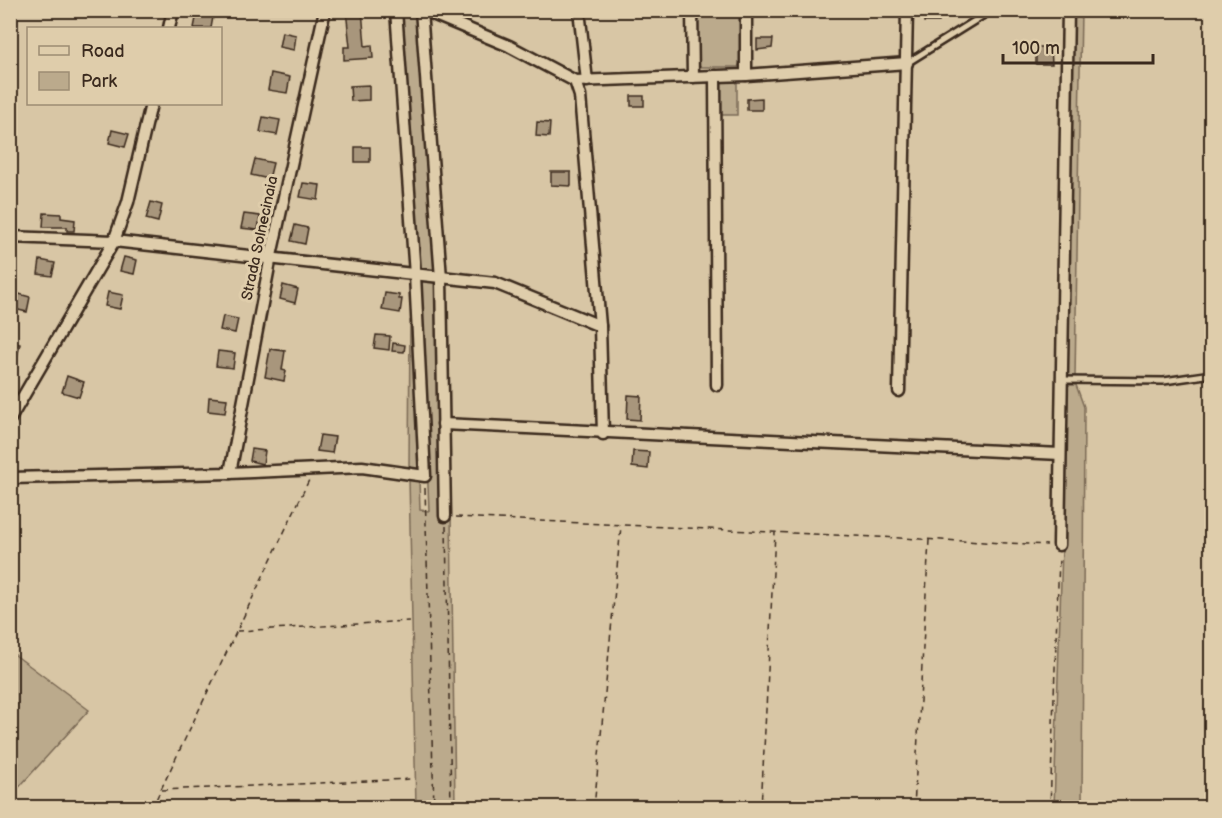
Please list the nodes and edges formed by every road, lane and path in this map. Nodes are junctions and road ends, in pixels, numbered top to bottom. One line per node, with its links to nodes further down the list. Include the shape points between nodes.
1 (173, 10): 11 (street)
2 (325, 10): 21 (street, Strada Solnecinaia)
3 (396, 10): 22 (street)
4 (422, 10): 16 (street, via 508,46); 23 (street)
5 (579, 10): 17 (street)
6 (692, 10): 15 (street)
7 (746, 10): 13 (street)
8 (907, 10): 12 (street)
9 (992, 10): 12 (lane)
10 (1068, 10): 26 (street)
11 (169, 27)
12 (907, 63): 13 (street); 28 (street)
13 (746, 75): 14 (street)
14 (715, 76): 15 (street); 27 (street)
15 (693, 77): 17 (street)
16 (575, 81): 17 (street); 24 (street, via 580,96)
17 (587, 81)
18 (151, 105): 20 (street, via 128,202)
19 (10, 237): 20 (street)
20 (114, 241): 21 (street); 29 (street)
21 (271, 256): 22 (street); 34 (street, Strada Solnecinaia)
22 (415, 275): 23 (street); 35 (street)
23 (441, 278): 24 (street, via 510,287); 30 (street)
24 (600, 326): 31 (street)
25 (1212, 374): 26 (lane, via 1164,381)
26 (1062, 380): 32 (street)
27 (717, 385)
28 (899, 391)
29 (10, 419)
30 (443, 424): 31 (street); 37 (street)
31 (603, 434): 32 (street)
32 (1060, 454): 41 (street)
33 (314, 469): 34 (street); 35 (street, via 362,467); 43 (path)
34 (230, 473): 36 (street)
35 (425, 476): 48 (path)
36 (10, 478)
37 (445, 516): 38 (path); 49 (path)
38 (621, 525): 39 (path); 50 (path)
39 (775, 532): 40 (path); 51 (path)
40 (930, 539): 41 (path); 52 (path)
41 (1059, 545): 53 (path)
42 (409, 621): 43 (path)
43 (237, 631): 45 (path)
44 (412, 778): 45 (path)
45 (160, 790): 46 (path)
46 (153, 806): 47 (path)
47 (44, 807)
48 (434, 807)
49 (451, 807)
50 (594, 807)
51 (760, 807)
52 (914, 807)
53 (1050, 807)

